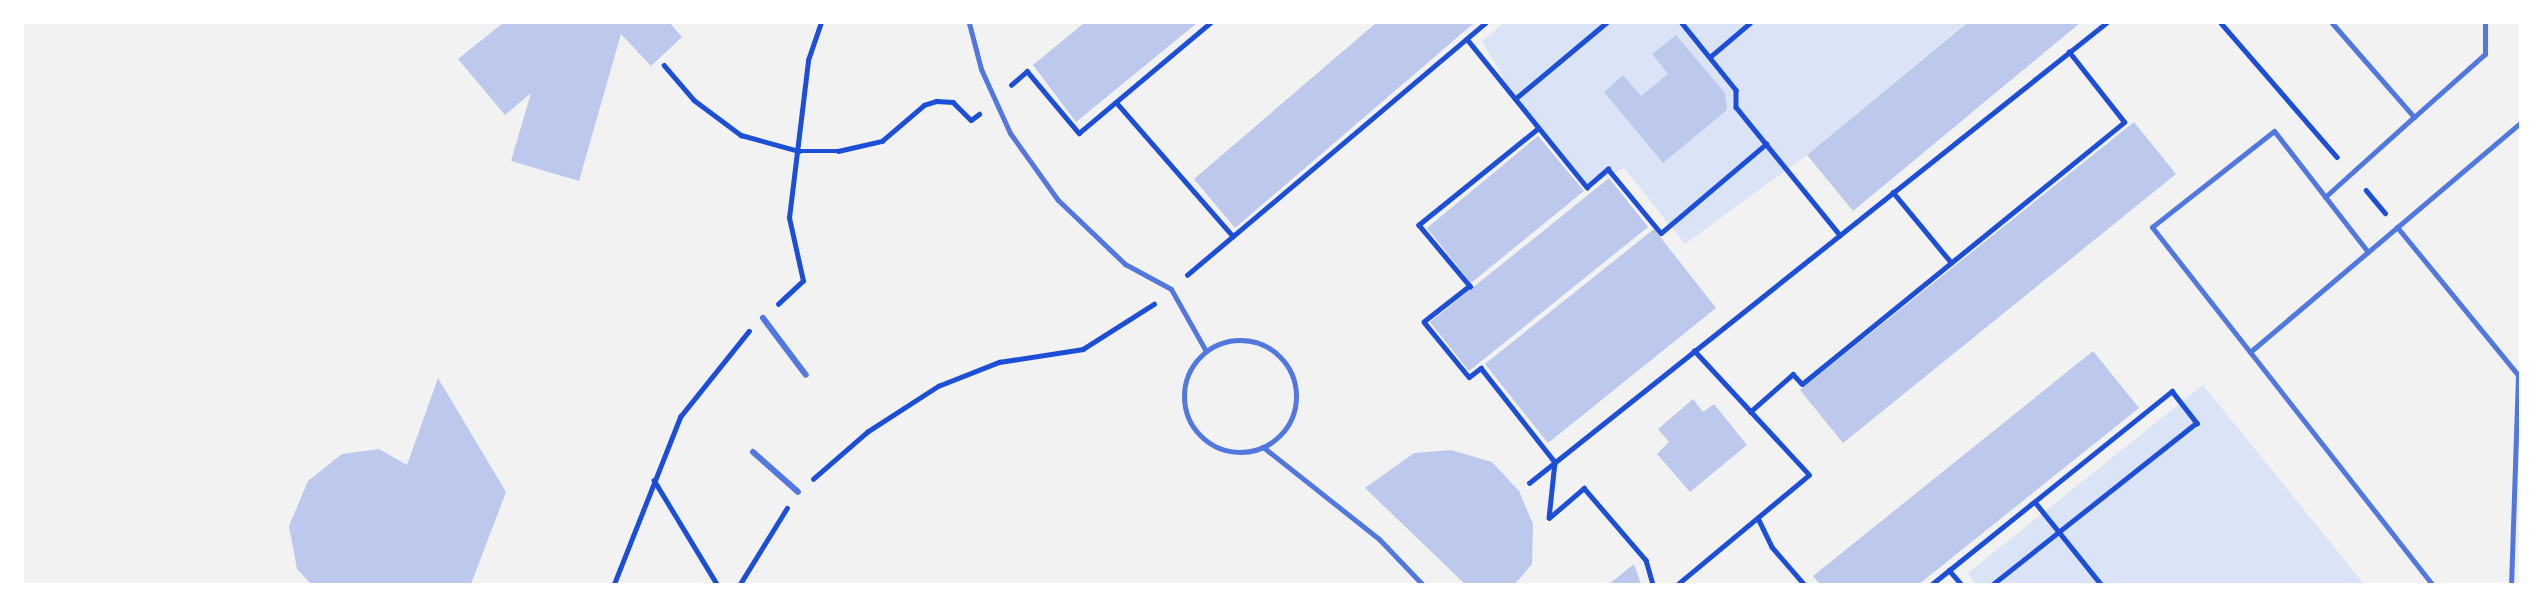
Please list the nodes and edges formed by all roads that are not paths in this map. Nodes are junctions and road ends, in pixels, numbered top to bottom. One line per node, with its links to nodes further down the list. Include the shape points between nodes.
1 (970, 23): 10 (lane, via 981,69 1010,133 1058,200 1125,264 1171,289)
2 (2332, 23): 4 (lane)
3 (2485, 23): 4 (lane, via 2486,54)
4 (2414, 117): 6 (lane)
5 (2520, 123): 7 (lane)
6 (2325, 197): 8 (lane); 11 (lane, via 2274,131 2152,227)
7 (2397, 227): 8 (lane); 18 (lane, via 2518,375)
8 (2368, 251): 11 (lane)
9 (763, 318): 12 (street)
10 (1206, 351): 13 (lane, via 1193,364 1183,398 1196,432 1227,451); 13 (lane, via 1241,339 1276,352 1288,367 1295,404 1279,436)
11 (2250, 352): 17 (lane)
12 (806, 375)
13 (1263, 447): 16 (lane, via 1379,539)
14 (753, 452): 15 (street)
15 (798, 492)
16 (1422, 584)
17 (2432, 584)
18 (2511, 584)

